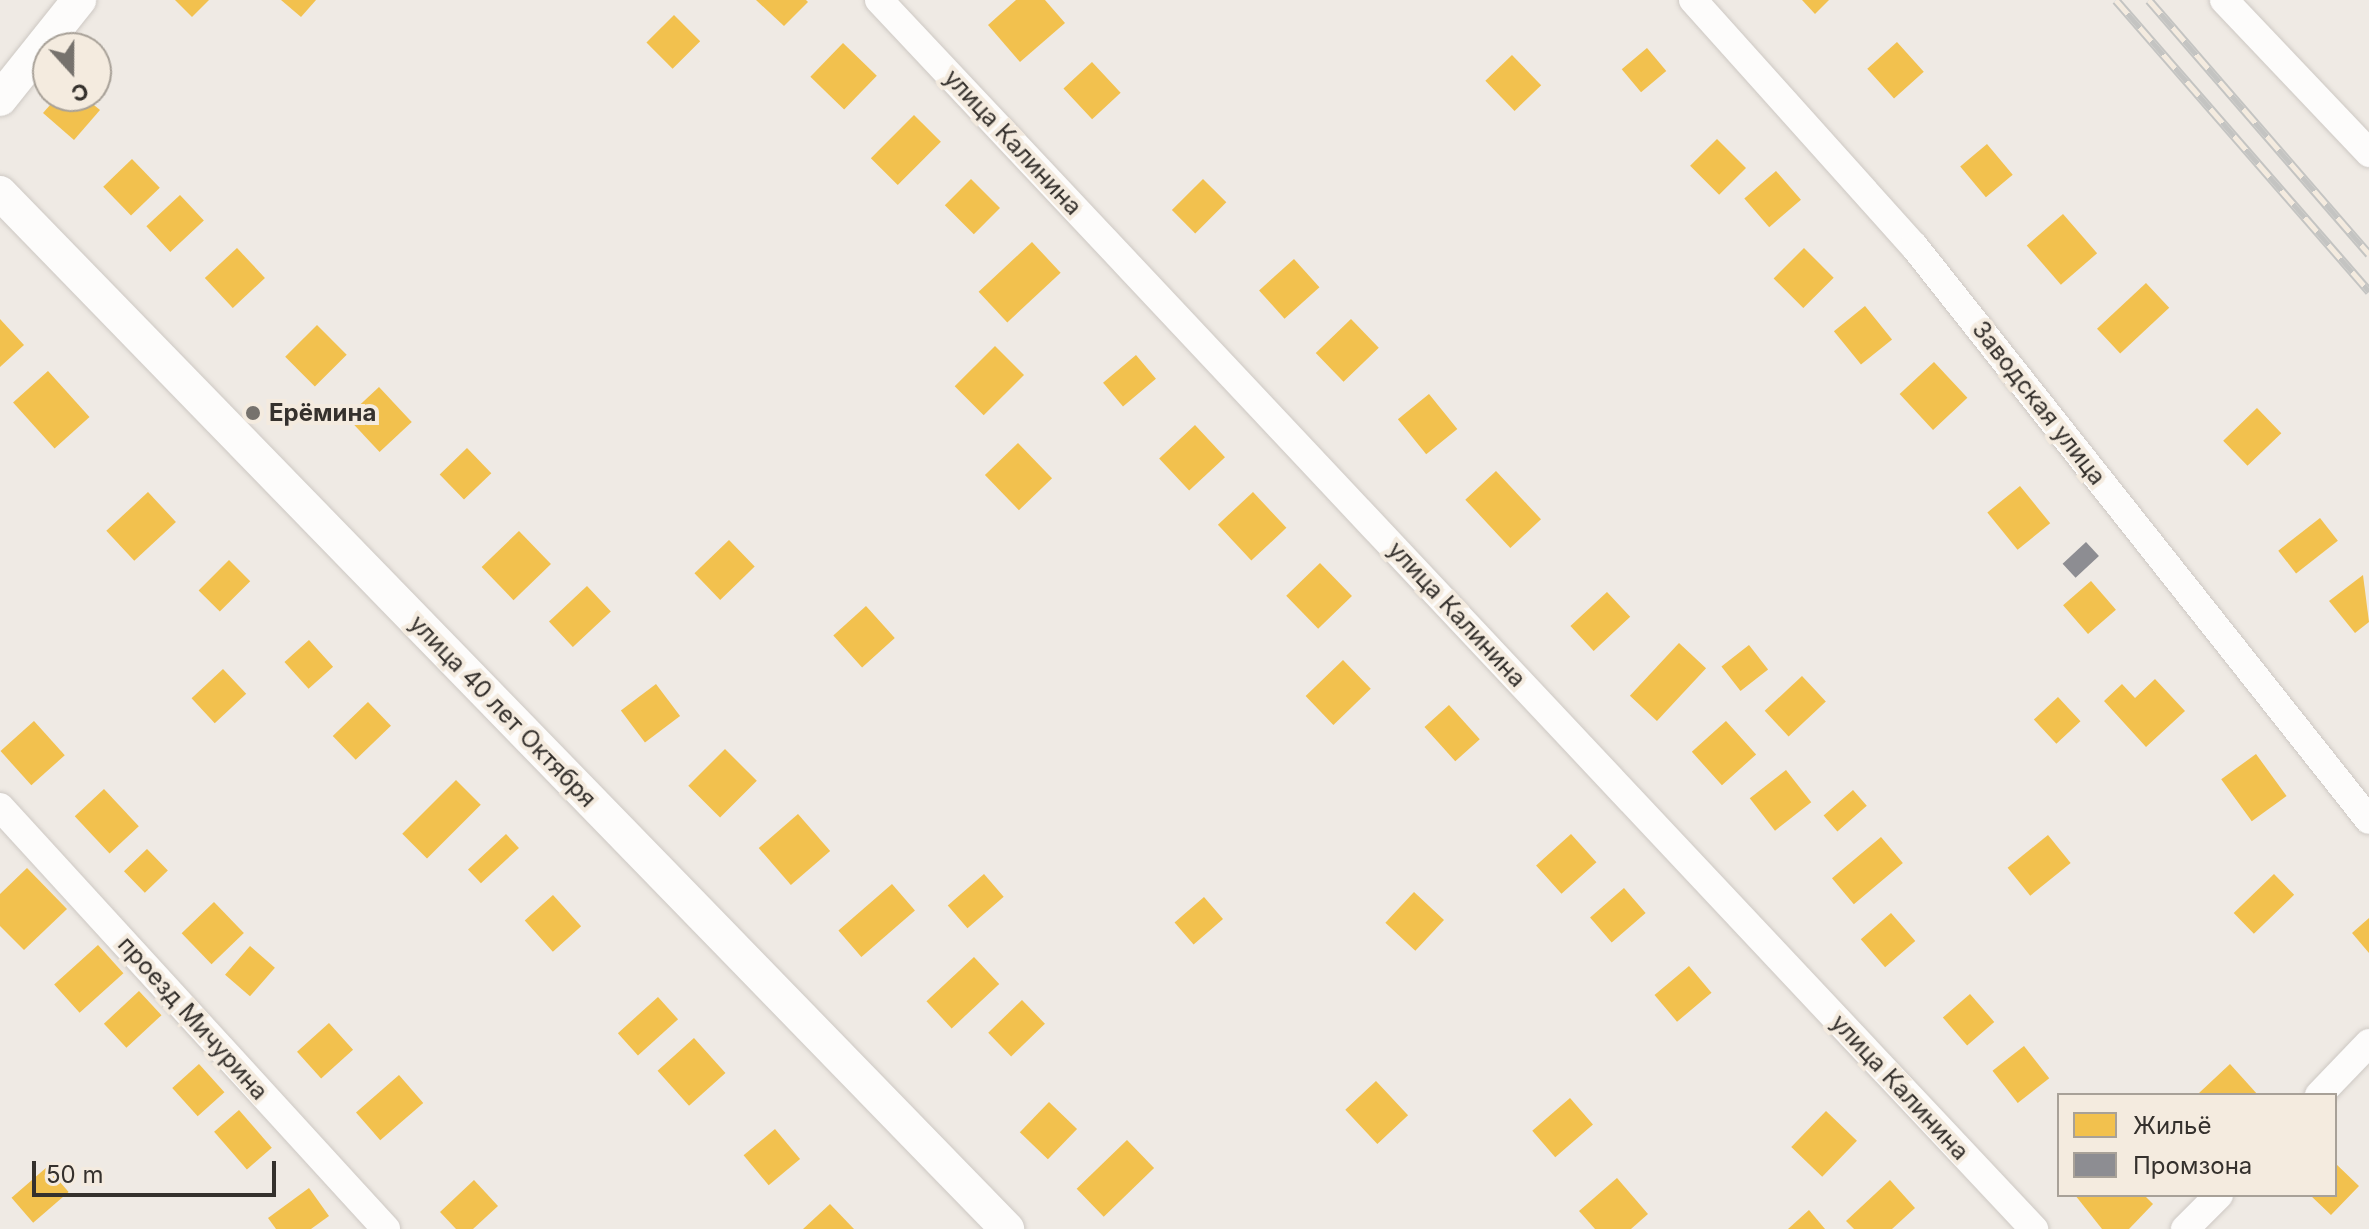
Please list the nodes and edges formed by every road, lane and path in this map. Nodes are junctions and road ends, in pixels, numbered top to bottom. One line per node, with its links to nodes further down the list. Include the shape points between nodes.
1 (79, 0): 5 (street)
2 (879, 0): 15 (street, улица Калинина)
3 (1693, 0): 9 (street, Заводская улица, via 1914,246)
4 (2224, 0): 6 (street)
5 (0, 99)
6 (2369, 153)
7 (0, 193): 14 (street, улица 40 лет Октября)
8 (0, 807): 13 (street, проезд Мичурина)
9 (2369, 820)
10 (2369, 1043): 11 (street)
11 (2321, 1093)
12 (2217, 1197): 16 (street)
13 (386, 1229)
14 (1007, 1229)
15 (2034, 1229)
16 (2185, 1229)

